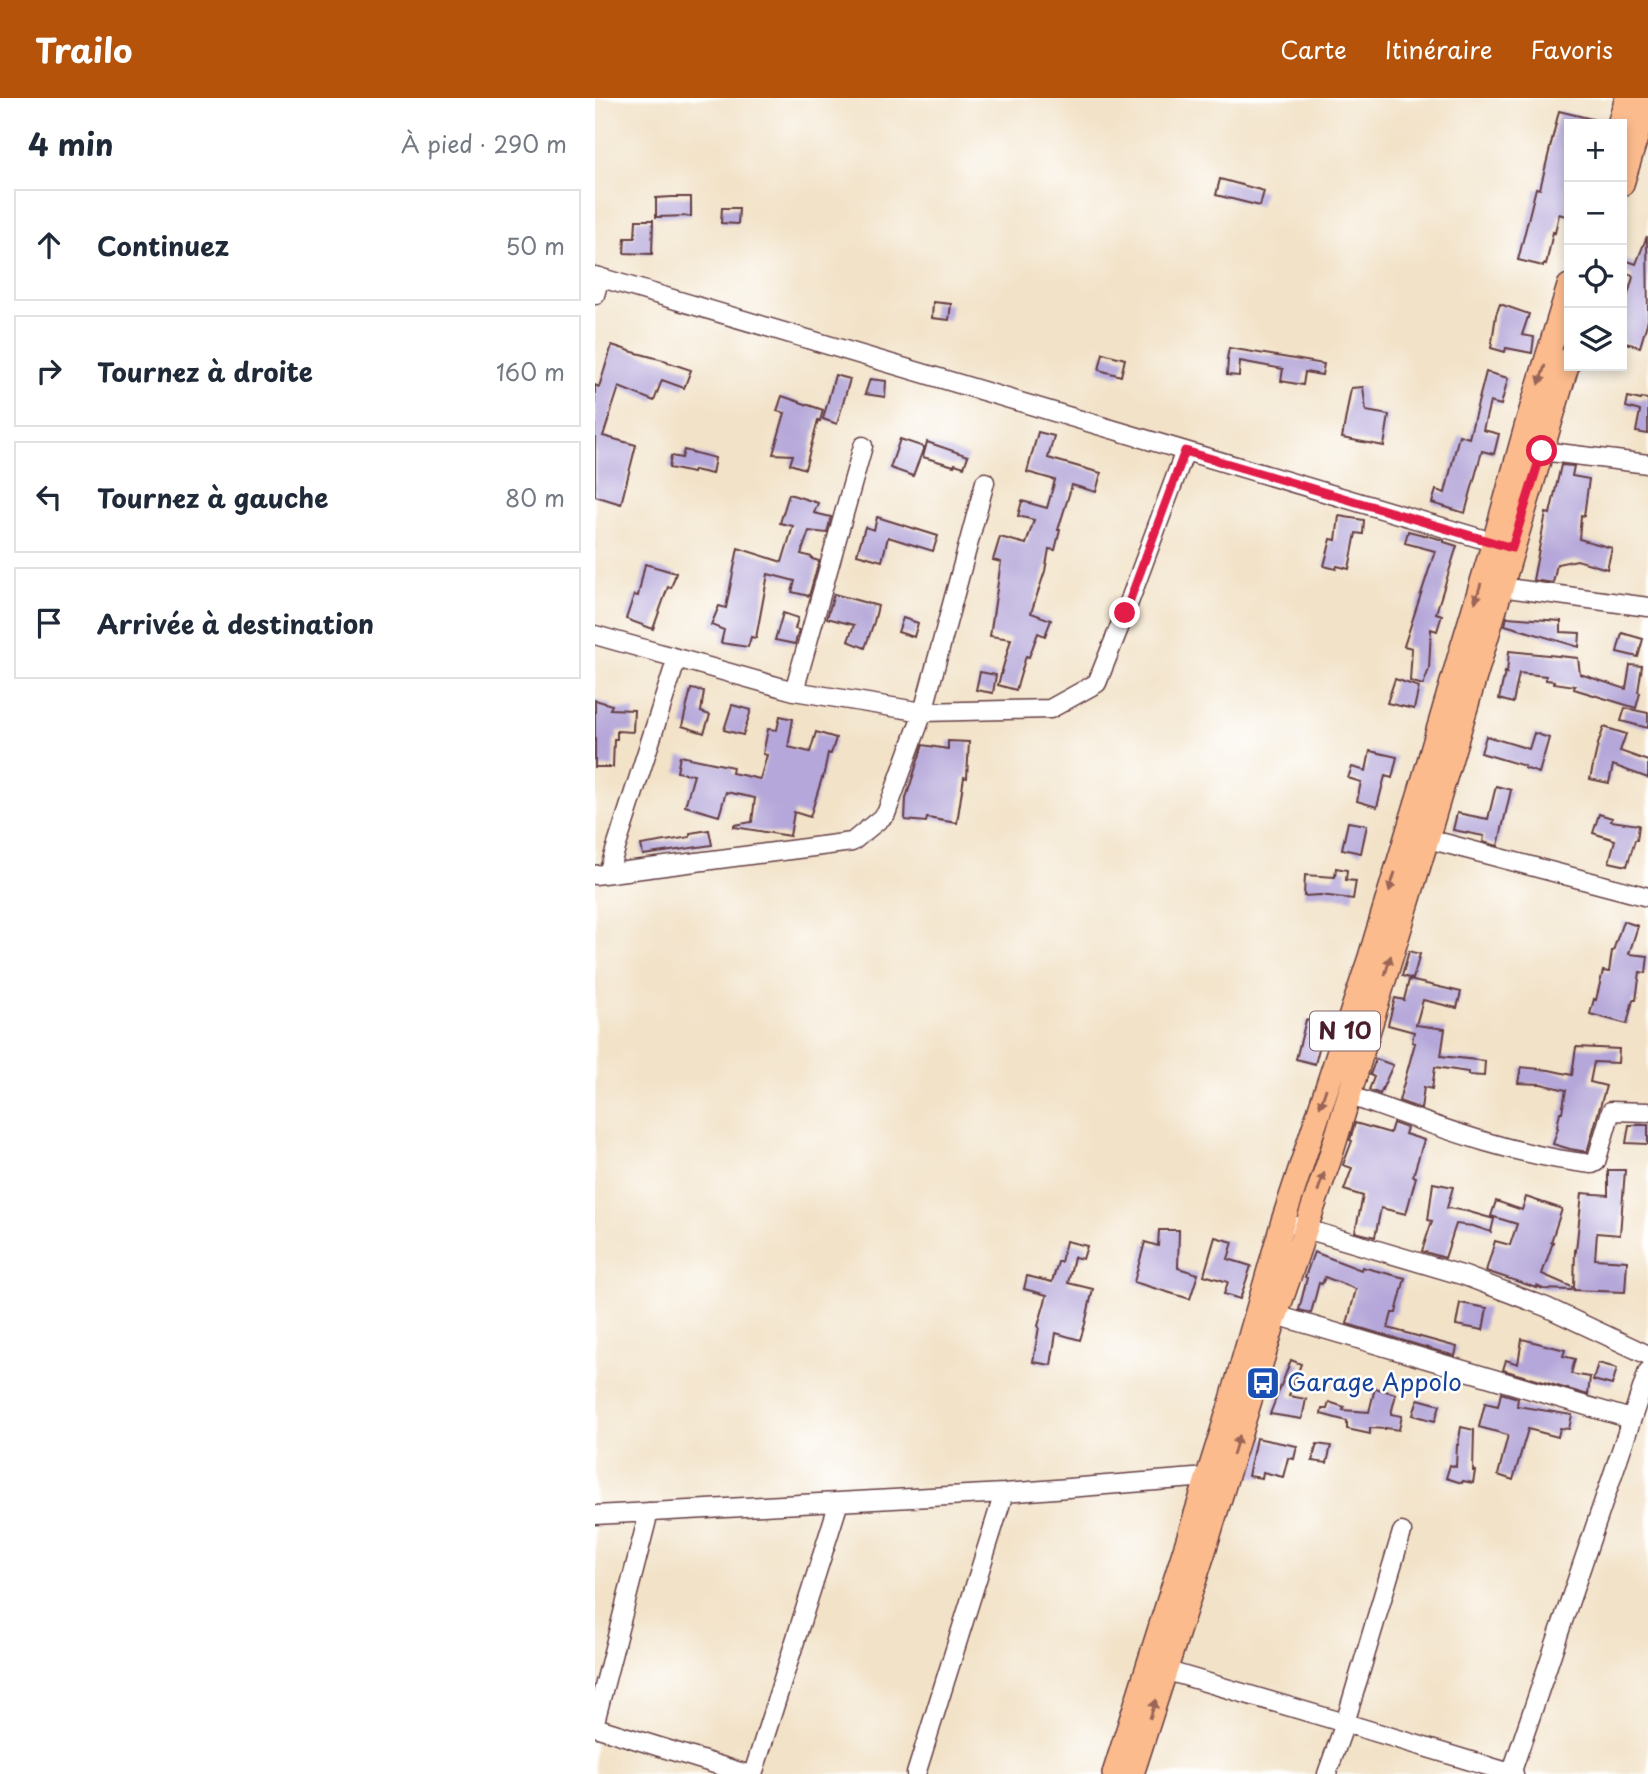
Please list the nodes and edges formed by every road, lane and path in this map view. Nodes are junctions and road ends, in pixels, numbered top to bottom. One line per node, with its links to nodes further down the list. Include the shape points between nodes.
1 (1627, 98): 3 (main road)
2 (1648, 99): 3 (main road)
3 (1634, 136): 4 (main road)
4 (1622, 182)
5 (597, 283): 9 (street)
6 (1564, 302): 13 (main road, N 10, one-way to 13, via 1528,419)
7 (1565, 371): 10 (main road, N 10)
8 (863, 446): 18 (street)
9 (1185, 451): 13 (street); 19 (street, via 1097,683 1050,709)
10 (1542, 451): 11 (street); 13 (main road, N 10)
11 (1648, 464)
12 (985, 482): 19 (street)
13 (1503, 545): 14 (main road, N 10); 20 (main road, N 10, one-way to 20)
14 (1500, 587): 15 (street); 20 (main road, N 10)
15 (1648, 607)
16 (595, 635): 17 (street)
17 (677, 658): 18 (street); 21 (street)
18 (795, 691): 19 (street)
19 (923, 712): 21 (street, via 885,814 852,842)
20 (1417, 836): 22 (street); 23 (main road, N 10, one-way to 20); 25 (main road, N 10, one-way to 25, via 1370,957)
21 (601, 874)
22 (1648, 897)
23 (1348, 1095): 24 (street, via 1508,1149 1592,1164 1611,1111); 26 (main road, N 10, one-way to 23)
24 (1648, 1112)
25 (1283, 1221): 26 (street); 31 (main road, N 10)
26 (1305, 1229): 27 (main road, N 10); 28 (street, via 1465,1276 1546,1307)
27 (1276, 1315): 30 (street); 31 (main road, N 10, one-way to 27)
28 (1648, 1355)
29 (1648, 1371): 30 (street)
30 (1631, 1419): 47 (street)
31 (1216, 1479): 32 (street); 37 (main road, N 10)
32 (1004, 1493): 33 (street); 43 (street)
33 (839, 1502): 34 (street); 42 (street)
34 (649, 1512): 35 (street); 38 (street)
35 (595, 1515)
36 (1402, 1532): 39 (street)
37 (1156, 1668): 39 (street); 44 (main road, N 10); 45 (main road, N 10, one-way to 37)
38 (595, 1722)
39 (1345, 1723): 46 (street); 47 (street)
40 (595, 1727): 41 (street)
41 (747, 1774)
42 (753, 1774)
43 (916, 1774)
44 (1114, 1774)
45 (1132, 1774)
46 (1327, 1774)
47 (1512, 1774)

